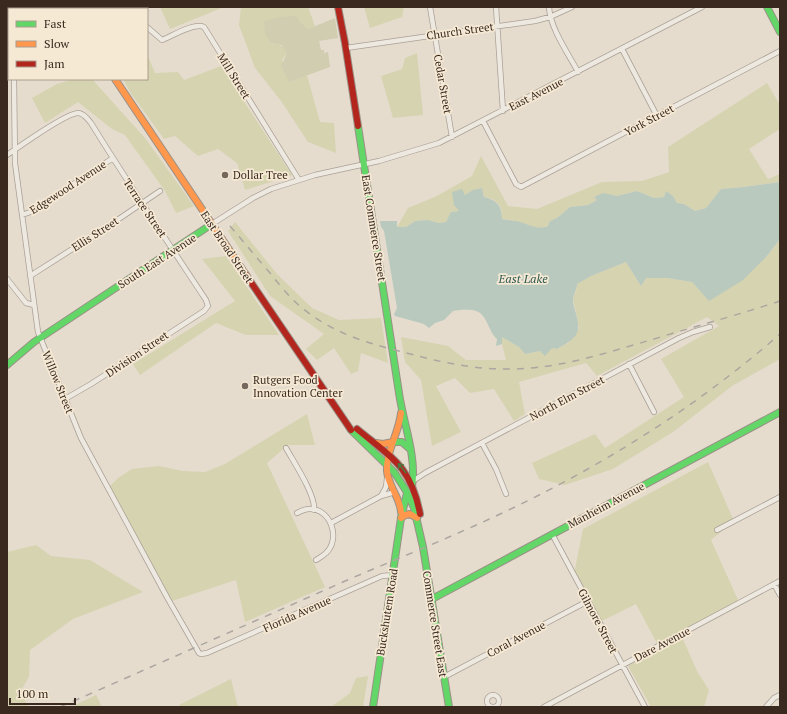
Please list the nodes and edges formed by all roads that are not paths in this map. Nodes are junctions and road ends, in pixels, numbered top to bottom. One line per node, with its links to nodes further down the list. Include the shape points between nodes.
1 (338, 7): 13 (main road, East Commerce Street)
2 (430, 7): 12 (street, Cedar Street)
3 (496, 7): 9 (street)
4 (549, 7): 8 (street)
5 (572, 7): 8 (street, Church Street)
6 (702, 7): 14 (street, East Avenue)
7 (767, 7): 11 (main road)
8 (550, 17): 9 (street, Church Street); 16 (street)
9 (497, 26): 12 (street, Church Street); 19 (street)
10 (148, 29): 27 (street, Mill Street, via 162,40 195,27 204,27)
11 (780, 32)
12 (435, 35): 13 (street, Church Street); 22 (street, Cedar Street)
13 (346, 48): 26 (main road, East Commerce Street)
14 (622, 49): 16 (street, East Avenue); 20 (street)
15 (780, 51): 20 (street, York Street)
16 (578, 72): 19 (street, East Avenue)
17 (14, 80): 23 (street, Willow Street)
18 (116, 80): 31 (main road, East Broad Street)
19 (503, 111): 21 (street, East Avenue)
20 (657, 116): 21 (street, York Street, via 518,186)
21 (483, 121): 22 (street, East Avenue)
22 (452, 137): 26 (street, East Avenue, via 394,157)
23 (14, 150): 24 (street); 25 (street, Terrace Street, via 60,120 80,113 91,123); 30 (street, Willow Street)
24 (7, 155)
25 (113, 158): 29 (street, Terrace Street); 30 (street, Edgewood Avenue, via 33,211)
26 (364, 164): 27 (street, South East Avenue); 42 (main road, East Commerce Street)
27 (299, 180): 31 (street, South East Avenue, via 262,193)
28 (160, 191): 29 (street, Ellis Street)
29 (142, 203): 32 (street, Terrace Street); 33 (street, Ellis Street)
30 (22, 215): 33 (street, Willow Street)
31 (212, 224): 32 (main road, South East Avenue); 45 (main road, East Broad Street, via 349,428)
32 (173, 250): 36 (street, Terrace Street); 38 (main road, South East Avenue)
33 (30, 276): 35 (street, Willow Street)
34 (7, 279): 35 (street, via 26,303)
35 (34, 306): 38 (street, Willow Street)
36 (208, 306): 41 (street, Division Street, via 92,384)
37 (710, 327): 39 (street, North Elm Street, via 693,332)
38 (40, 338): 40 (main road, South East Avenue); 41 (street, Willow Street)
39 (629, 364): 43 (street); 47 (street, North Elm Street)
40 (7, 365)
41 (65, 399): 76 (street, Willow Street, via 81,438 195,648)
42 (401, 407): 46 (main road, via 400,426); 49 (main road, East Commerce Street)
43 (654, 412)
44 (780, 412): 67 (main road, Manheim Avenue)
45 (371, 442): 46 (main road); 50 (main road, East Broad Street); 51 (main road, East Broad Street)
46 (393, 442): 49 (main road, via 402,442); 50 (main road)
47 (482, 443): 54 (street, North Elm Street); 58 (street)
48 (286, 448): 61 (street, via 311,495)
49 (410, 449): 52 (main road, Commerce Street East)
50 (388, 453): 51 (main road); 55 (main road, East Broad Street, one-way to 50)
51 (387, 464): 53 (main road); 57 (main road, East Broad Street)
52 (413, 471): 54 (street, via 418,474); 55 (main road, Commerce Street East)
53 (387, 472): 56 (main road, via 390,486); 59 (street, via 386,485)
54 (426, 473): 55 (street, North Elm Street)
55 (413, 483): 57 (main road); 68 (main road, Commerce Street East, via 419,505)
56 (395, 492): 57 (main road); 59 (street); 63 (main road, via 401,503)
57 (407, 492): 63 (main road, Buckshutem Road); 64 (main road, Commerce Street East)
58 (506, 494)
59 (381, 496): 65 (street)
60 (780, 497): 66 (street)
61 (314, 510): 62 (street); 65 (street)
62 (297, 513)
63 (402, 518): 64 (main road, via 410,514); 70 (main road, Buckshutem Road)
64 (416, 518): 68 (main road, Commerce Street East)
65 (331, 523): 69 (street, via 334,534 332,543 327,552)
66 (717, 530)
67 (552, 534): 74 (main road, Manheim Avenue); 75 (street, Gilmore Street)
68 (422, 540): 74 (main road, Commerce Street East)
69 (316, 560)
70 (393, 574): 76 (street, Florida Avenue, via 382,576); 80 (main road, Buckshutem Road)
71 (780, 581): 72 (street, Dare Avenue)
72 (774, 584): 73 (street); 77 (street, Dare Avenue)
73 (780, 595)
74 (432, 599): 78 (main road, Commerce Street East)
75 (588, 601): 77 (street, Gilmore Street); 78 (street, Coral Avenue)
76 (202, 654)
77 (622, 665): 82 (street, Dare Avenue); 83 (street, Gilmore Street)
78 (444, 677): 81 (main road, Commerce Street East)
79 (780, 695): 84 (street)
80 (373, 707)
81 (449, 707)
82 (544, 707)
83 (645, 707)
84 (766, 707)

